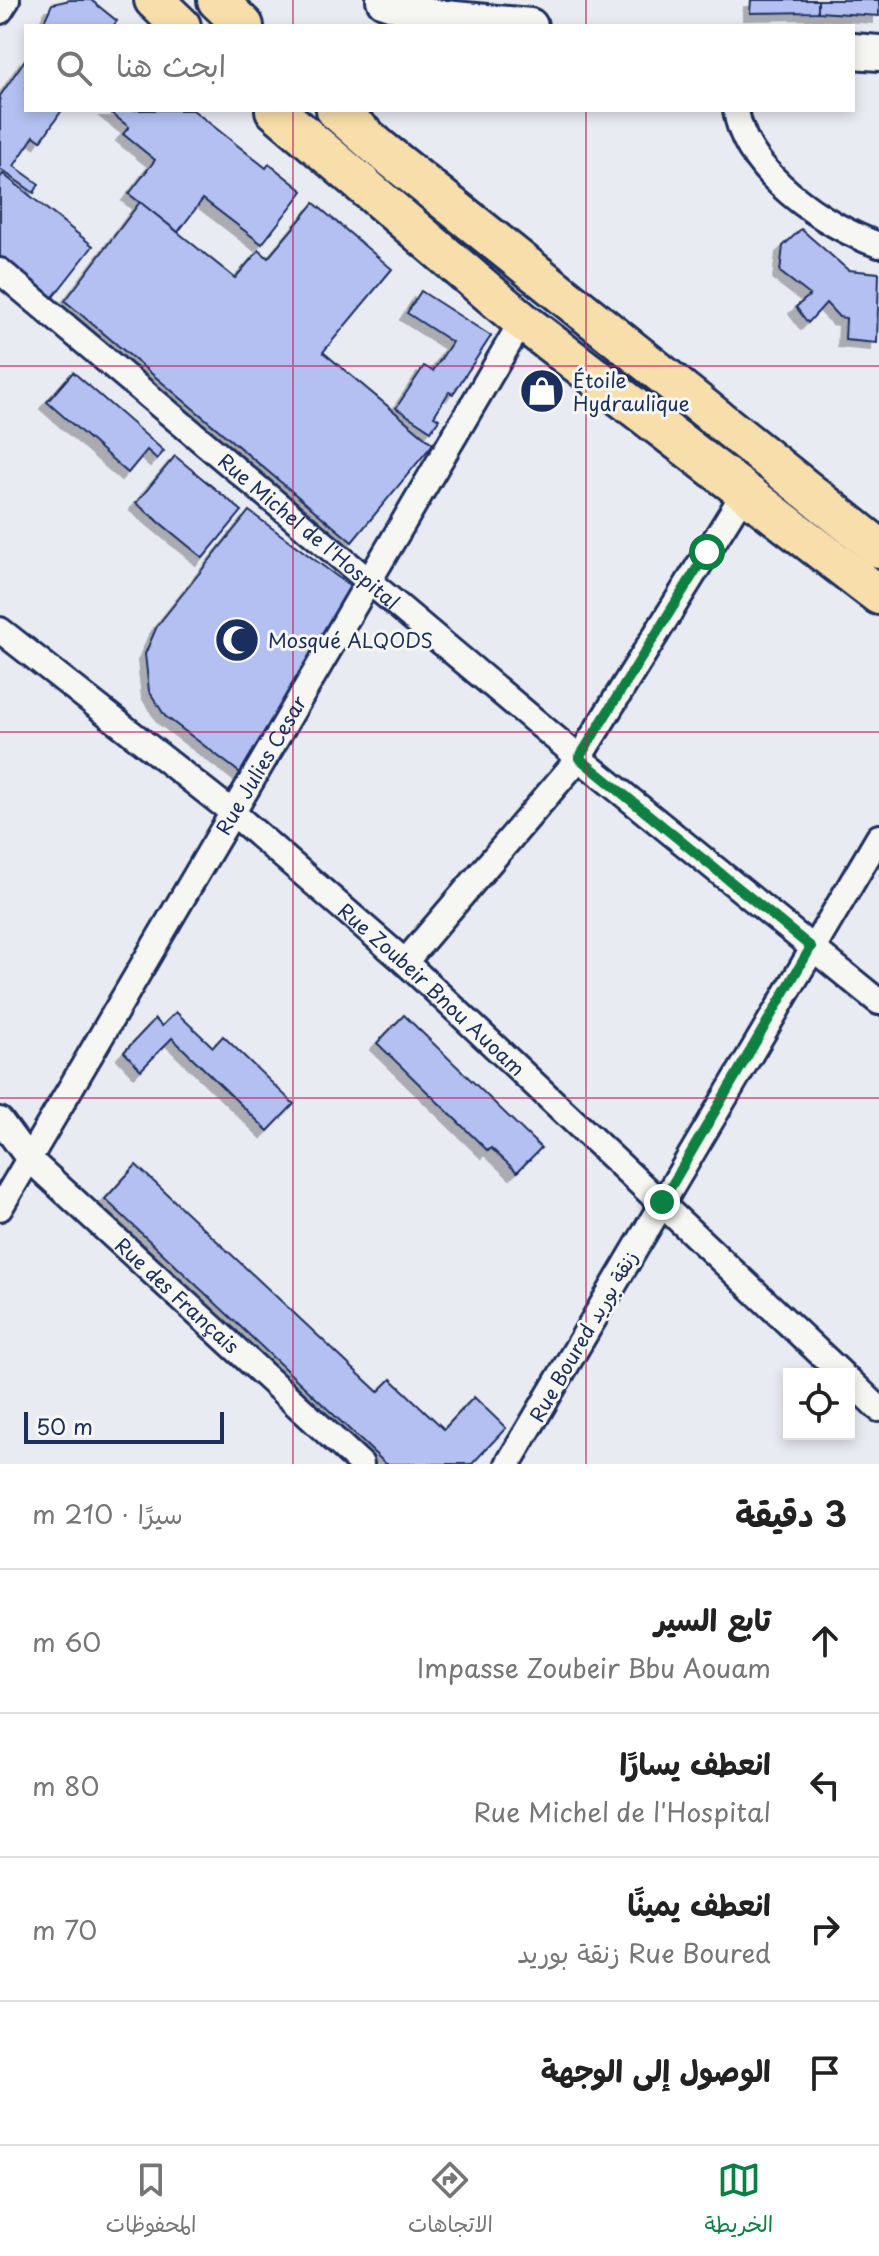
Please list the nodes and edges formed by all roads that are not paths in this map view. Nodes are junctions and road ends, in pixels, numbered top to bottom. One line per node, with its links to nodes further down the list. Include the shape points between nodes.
1 (7, 0): 5 (street)
2 (154, 0): 7 (main road)
3 (217, 0): 8 (main road)
4 (384, 0): 6 (main road)
5 (0, 11)
6 (434, 17): 9 (main road); 10 (main road)
7 (179, 24)
8 (242, 24)
9 (396, 24)
10 (509, 24)
11 (855, 51): 12 (main road)
12 (879, 53)
13 (277, 112): 18 (main road)
14 (338, 112): 20 (main road)
15 (737, 112): 16 (street, via 744,138 786,188 830,223)
16 (879, 245)
17 (0, 271): 21 (street, Rue Michel de l'Hospital)
18 (522, 321): 19 (main road); 21 (street, Rue Julies Cesar)
19 (744, 493): 22 (main road); 24 (street)
20 (879, 548)
21 (368, 580): 24 (street, Rue Michel de l'Hospital); 25 (street, Rue Julies Cesar)
22 (879, 595)
23 (0, 630): 25 (street, Rue Zoubeir Bnou Auoam)
24 (579, 758): 27 (street, Rue Michel de l'Hospital); 28 (street)
25 (232, 812): 28 (street, Rue Zoubeir Bnou Auoam); 31 (street, Rue Julies Cesar)
26 (879, 837): 27 (street, Rue Boured زنقة بوريد)
27 (811, 947): 29 (street, Rue Michel de l'Hospital); 32 (street, Rue Boured زنقة بوريد)
28 (405, 962): 32 (street, Rue Zoubeir Bnou Auoam)
29 (879, 1002)
30 (0, 1120): 31 (street, Rue des Français)
31 (28, 1158): 33 (street, Rue Julies Cesar); 37 (street, Rue des Français)
32 (662, 1202): 34 (street, Rue Zoubeir Bnou Auoam); 38 (street, Rue Boured زنقة بوريد)
33 (0, 1208)
34 (836, 1368)
35 (855, 1386): 36 (street)
36 (879, 1409)
37 (361, 1464)
38 (508, 1464)

